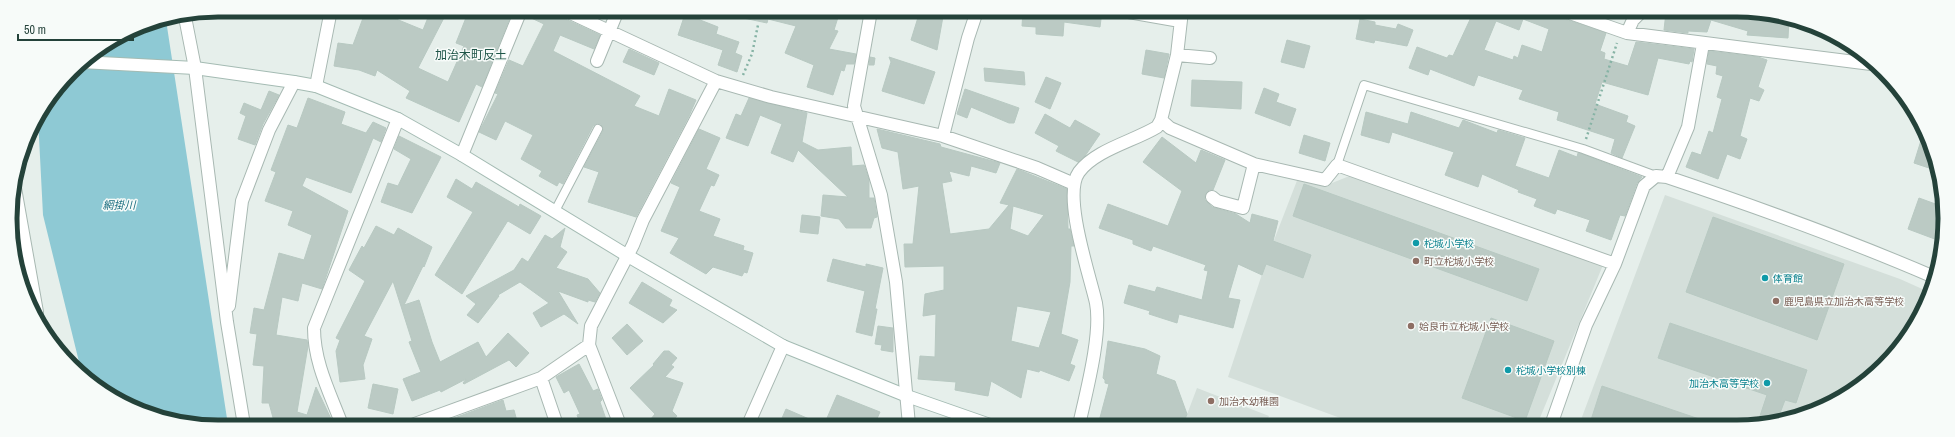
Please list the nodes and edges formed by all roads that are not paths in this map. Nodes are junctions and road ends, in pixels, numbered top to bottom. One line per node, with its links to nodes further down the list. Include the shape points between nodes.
1 (330, 17): 22 (street)
2 (518, 17): 28 (street)
3 (580, 17): 11 (street)
4 (616, 17): 11 (street)
5 (870, 17): 23 (street, via 854,106)
6 (975, 17): 27 (street)
7 (1181, 17): 14 (street)
8 (1581, 17): 12 (street)
9 (1636, 17): 12 (street)
10 (185, 20): 19 (street)
11 (611, 31): 16 (street); 21 (street)
12 (1624, 32): 13 (street)
13 (1703, 44): 18 (street); 31 (street, via 1688,127)
14 (1177, 55): 15 (street); 25 (street)
15 (1210, 58)
16 (597, 61)
17 (92, 63): 19 (street)
18 (1864, 63)
19 (191, 68): 20 (street); 40 (street)
20 (294, 82): 22 (street); 40 (street, via 269,130 242,202)
21 (716, 82): 23 (street); 36 (street, via 643,220)
22 (316, 86): 24 (street)
23 (858, 118): 27 (street); 44 (street, via 881,195 896,282)
24 (398, 120): 28 (street); 46 (street, via 314,328 318,363)
25 (1161, 120): 29 (street, via 1170,128); 32 (street, via 1157,127 1150,131 1094,158 1078,174)
26 (598, 129): 35 (lane)
27 (943, 136): 32 (street)
28 (462, 156): 35 (street)
29 (1254, 164): 30 (street, via 1326,180); 33 (street, via 1243,208 1217,202)
30 (1337, 166): 31 (lane, via 1364,85 1583,149); 37 (street)
31 (1661, 176): 37 (street, via 1644,186); 38 (street, via 1857,244)
32 (1074, 184): 53 (street, via 1076,218 1082,254 1096,303 1097,330)
33 (1212, 197)
34 (17, 202): 39 (street)
35 (555, 211): 36 (street)
36 (628, 256): 41 (street, via 591,326); 42 (street)
37 (1615, 264): 54 (street, via 1586,325)
38 (1930, 275)
39 (35, 303)
40 (227, 322): 45 (street)
41 (589, 344): 43 (street); 49 (street)
42 (783, 346): 44 (street); 50 (street)
43 (540, 378): 47 (street); 48 (street)
44 (907, 396): 51 (street); 52 (street)
45 (243, 420)
46 (340, 420)
47 (426, 420)
48 (555, 420)
49 (618, 420)
50 (750, 420)
51 (909, 420)
52 (976, 420)
53 (1080, 420)
54 (1553, 420)

